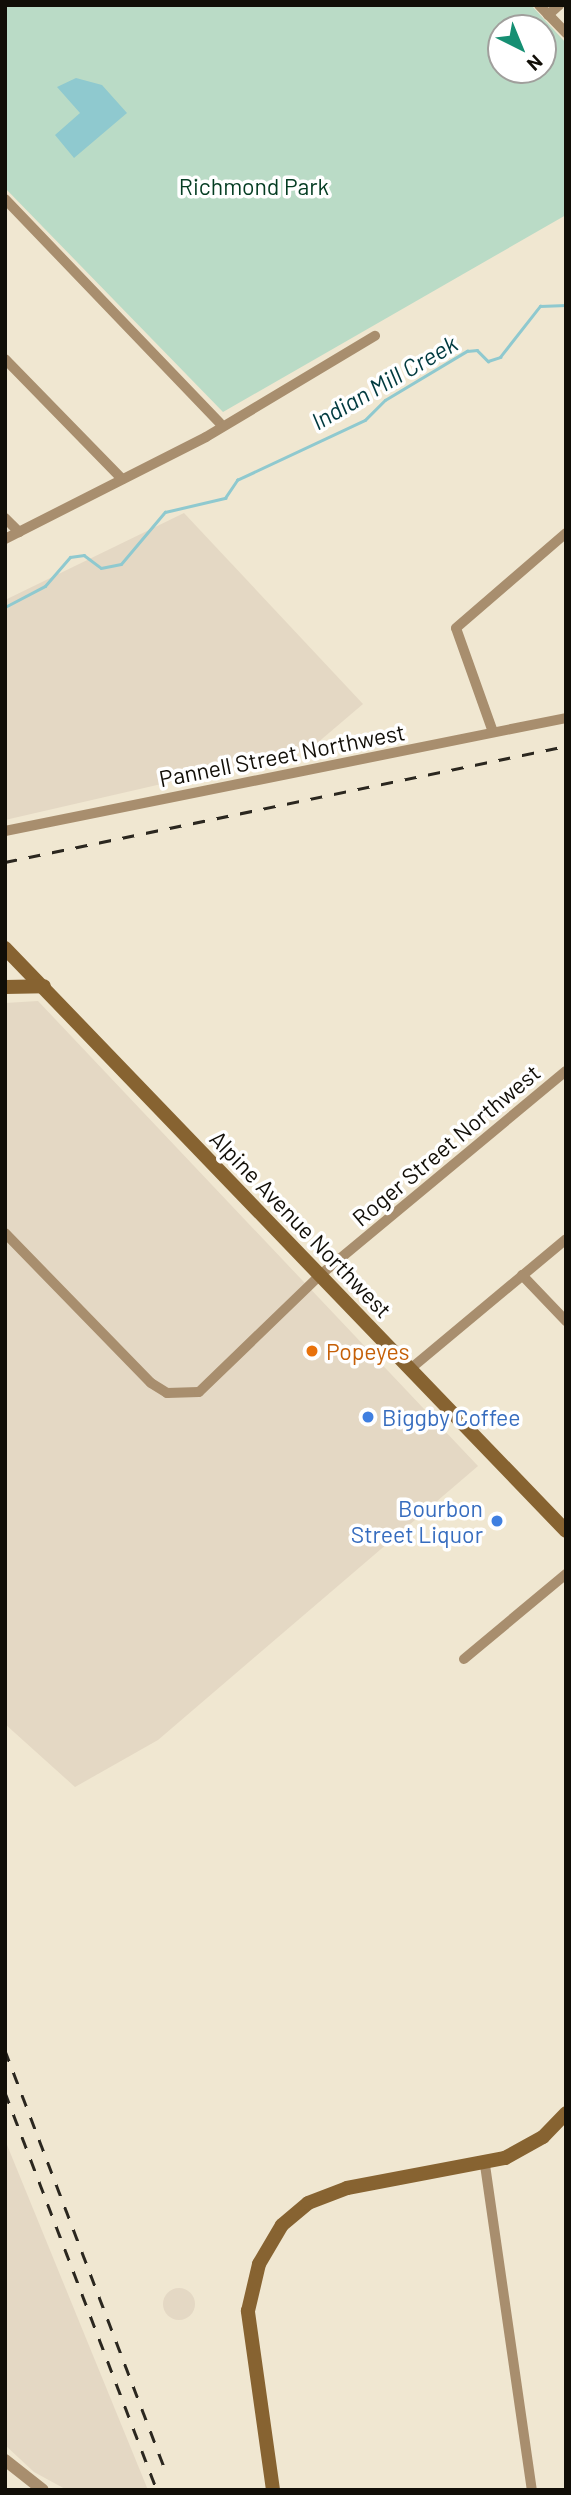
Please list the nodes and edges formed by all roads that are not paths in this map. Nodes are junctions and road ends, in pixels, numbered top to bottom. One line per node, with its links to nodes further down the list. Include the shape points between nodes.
1 (5, 199): 4 (street)
2 (375, 337): 4 (street)
3 (5, 359): 5 (street)
4 (220, 423): 5 (street, via 206,437)
5 (122, 479): 7 (street)
6 (5, 518): 7 (street)
7 (19, 532): 9 (street)
8 (566, 533): 11 (street, via 459,622 457,640)
9 (5, 539)
10 (566, 718): 11 (street, Pannell Street Northwest)
11 (493, 732): 12 (street, Pannell Street Northwest)
12 (5, 831)
13 (5, 948): 14 (main road, Alpine Avenue Northwest)
14 (44, 986): 15 (main road); 20 (main road, Alpine Avenue Northwest)
15 (5, 987)
16 (566, 1071): 20 (street, Roger Street Northwest)
17 (5, 1233): 20 (street, Roger Street Northwest, via 151,1383 175,1394 199,1392 213,1382)
18 (566, 1239): 19 (street)
19 (522, 1275): 21 (street); 22 (street)
20 (319, 1276): 22 (main road, Alpine Avenue Northwest)
21 (566, 1321)
22 (409, 1370): 23 (main road, Alpine Avenue Northwest)
23 (566, 1531)
24 (566, 1574): 25 (street)
25 (464, 1659)
26 (566, 2113): 27 (main road, via 532,2145)
27 (485, 2165): 30 (main road, via 322,2195 273,2237 248,2311); 31 (street)
28 (5, 2460): 29 (street)
29 (44, 2490)
30 (273, 2490)
31 (532, 2490)

